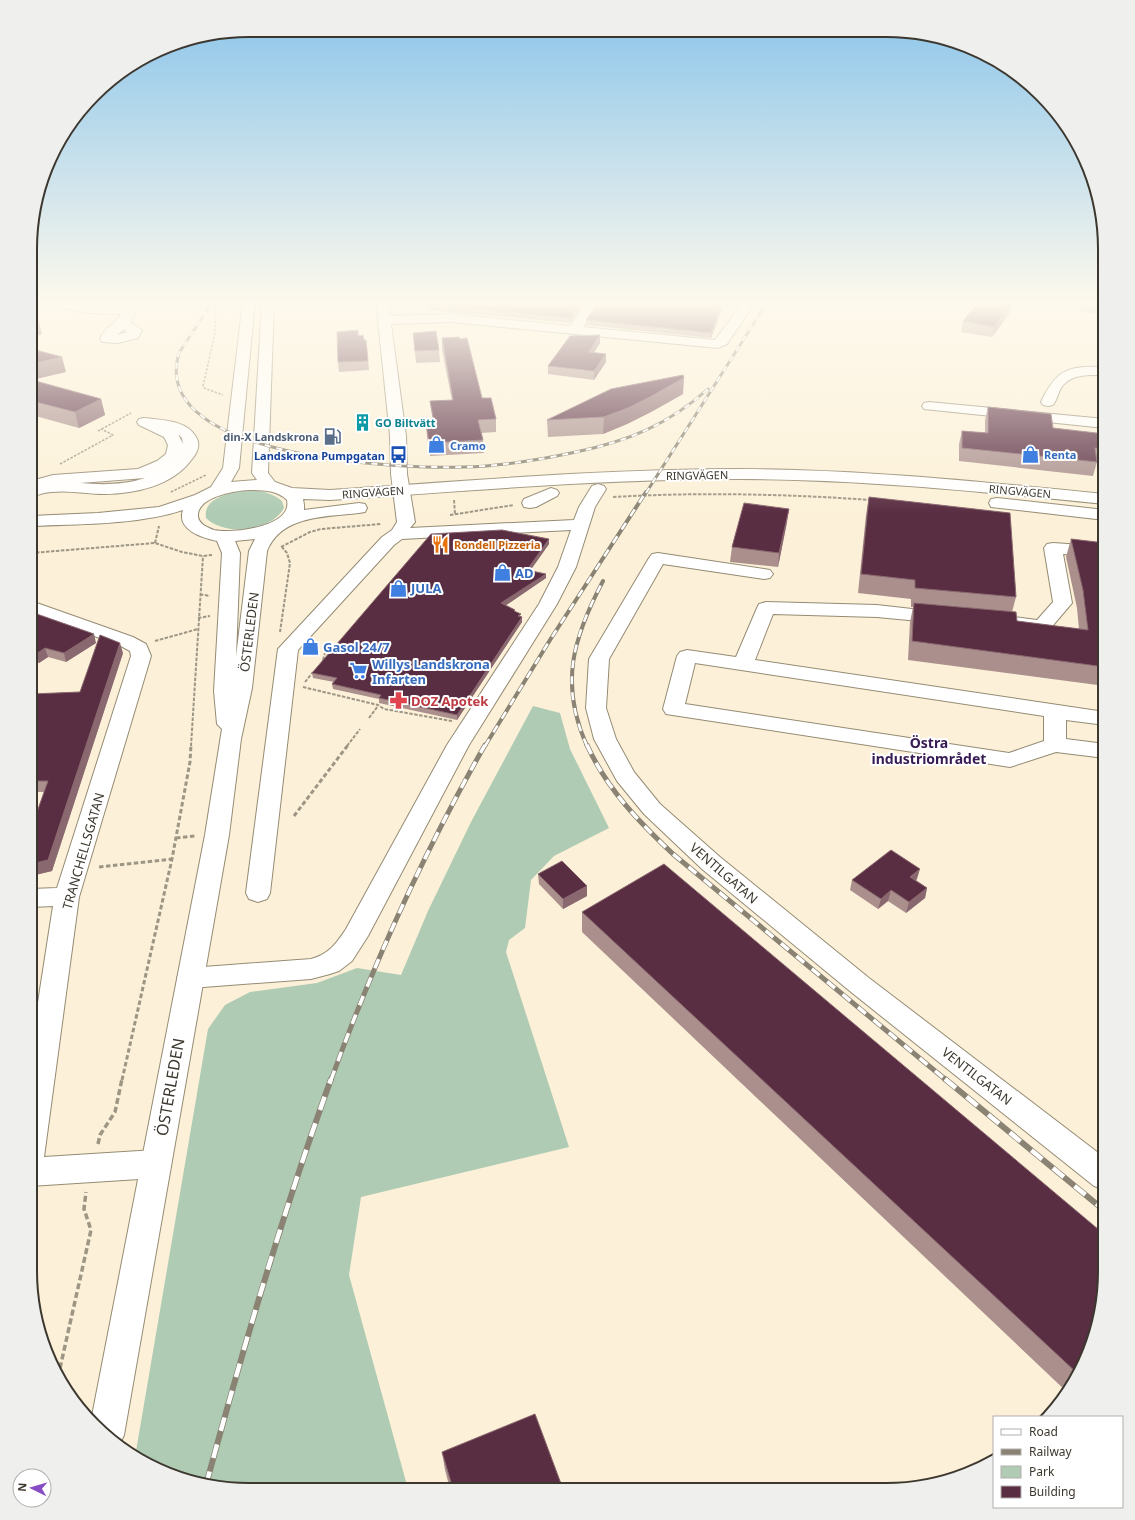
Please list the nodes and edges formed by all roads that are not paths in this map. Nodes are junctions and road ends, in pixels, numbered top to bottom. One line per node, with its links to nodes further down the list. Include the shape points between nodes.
1 (241, 372): 15 (main road, via 231,468 225,480)
2 (265, 372): 11 (main road, via 260,473)
3 (390, 372): 20 (main road, via 398,436)
4 (1078, 372): 5 (main road, via 1066,376 1058,383)
5 (1048, 402)
6 (929, 406): 7 (main road)
7 (1059, 419): 8 (main road); 9 (main road)
8 (1098, 423)
9 (1060, 435)
10 (37, 484): 12 (main road, via 53,480 141,474 163,464 173,456 176,445 170,434 144,422 183,431 190,440 190,449 185,460 172,470 146,483 123,489 95,490 59,486)
11 (269, 486): 14 (main road, RINGVÄGEN); 15 (main road, via 237,486)
12 (37, 490)
13 (551, 492): 16 (main road, RINGVÄGEN); 18 (main road); 19 (main road, RINGVÄGEN)
14 (288, 493): 20 (main road, RINGVÄGEN, via 330,495); 25 (main road, via 296,504)
15 (210, 494): 24 (main road); 28 (main road, via 194,504 190,512)
16 (596, 494): 21 (main road, RINGVÄGEN, via 739,485 807,487); 27 (main road, via 587,507)
17 (1098, 498): 19 (main road, RINGVÄGEN, via 860,478 785,475 642,476)
18 (530, 503)
19 (452, 504): 20 (main road, RINGVÄGEN)
20 (402, 513): 25 (main road, RINGVÄGEN, via 321,512); 27 (main road); 43 (main road, via 388,541 288,650)
21 (1098, 514)
22 (37, 515): 23 (main road)
23 (130, 516): 24 (main road); 26 (main road)
24 (160, 518): 28 (main road); 30 (main road)
25 (291, 518): 29 (main road)
26 (37, 521)
27 (582, 525): 46 (main road, via 567,567 548,604 470,725 343,954 330,964 311,969)
28 (194, 526): 31 (main road)
29 (273, 529): 31 (main road, via 249,535); 40 (main road, ÖSTERLEDEN, via 262,541 258,551 242,688)
30 (37, 531)
31 (223, 536): 40 (main road, ÖSTERLEDEN, via 231,553 224,691)
32 (1098, 551): 36 (main road, via 1053,548 1063,603 1042,626)
33 (764, 574): 50 (main road, VENTILGATAN, via 658,558 599,659 596,708 605,739 625,776 652,809 735,883 854,980)
34 (37, 609): 44 (main road, TRANCHELLSGATAN, via 110,634 139,648 141,656)
35 (955, 618): 37 (main road, via 877,611 766,608)
36 (995, 622)
37 (743, 664): 38 (main road); 41 (main road, via 687,656 673,709 1010,760)
38 (1055, 712): 39 (main road); 41 (main road)
39 (1098, 719)
40 (230, 739): 46 (main road, ÖSTERLEDEN, via 217,835)
41 (1055, 745): 42 (main road)
42 (1098, 750)
43 (258, 893)
44 (67, 897): 45 (main road); 47 (main road, TRANCHELLSGATAN)
45 (37, 898)
46 (190, 978): 48 (main road, ÖSTERLEDEN)
47 (37, 1106)
48 (155, 1164): 49 (main road); 51 (main road, ÖSTERLEDEN)
49 (37, 1171)
50 (1098, 1171)
51 (107, 1428)

